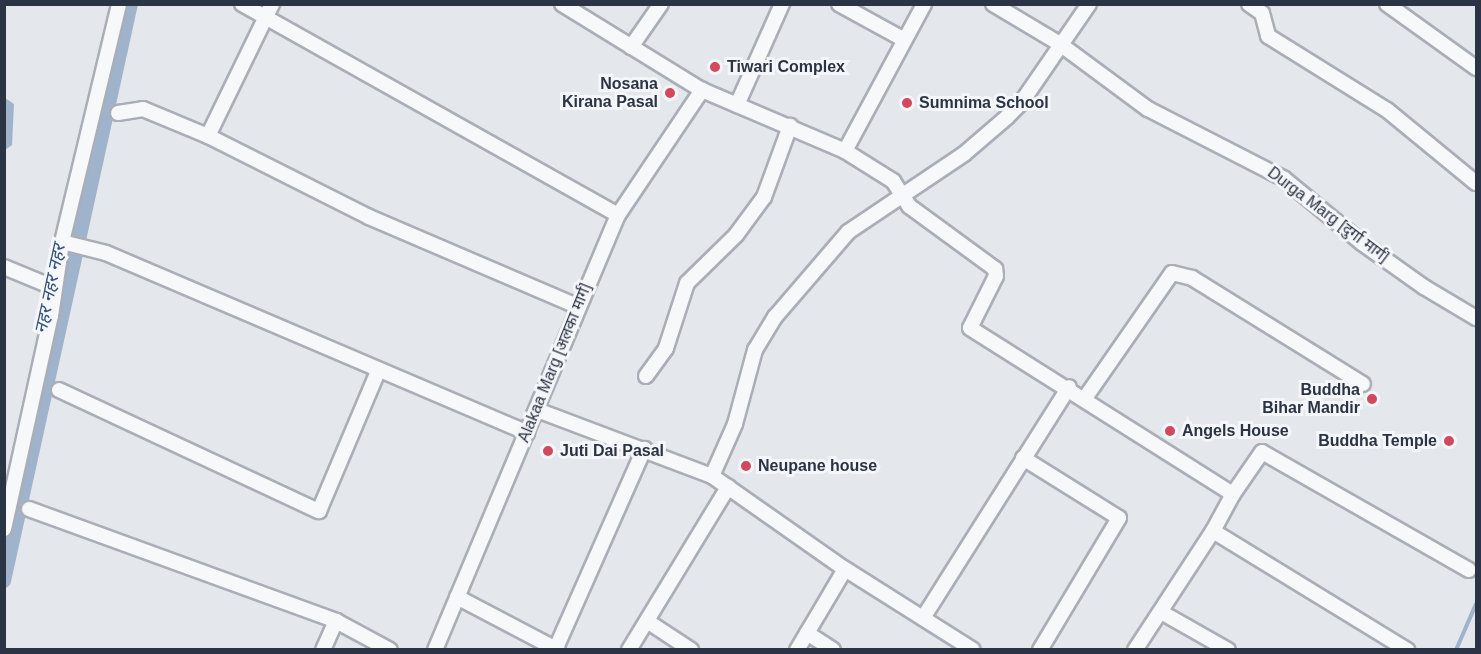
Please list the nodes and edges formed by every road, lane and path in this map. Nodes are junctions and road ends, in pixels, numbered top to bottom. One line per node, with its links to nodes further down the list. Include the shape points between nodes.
1 (119, 4): 26 (street)
2 (242, 4): 12 (street)
3 (562, 4): 15 (street)
4 (661, 4): 15 (street)
5 (782, 4): 18 (street)
6 (839, 4): 13 (street)
7 (924, 4): 13 (street)
8 (993, 4): 14 (street, Durga Marg [दुर्गा मार्ग])
9 (1089, 4): 14 (street)
10 (1249, 4): 23 (street, via 1262,13 1268,36 1387,110)
11 (1387, 4): 16 (street)
12 (269, 11): 21 (street); 25 (street)
13 (903, 39): 22 (street)
14 (1060, 44): 24 (street, via 1007,117 964,154); 30 (street, Durga Marg [दुर्गा मार्ग], via 1164,119 1283,178 1424,288)
15 (631, 47): 17 (street)
16 (1476, 68)
17 (702, 90): 18 (street); 25 (street, Alakaa Marg [अलका मार्ग])
18 (737, 105): 20 (street)
19 (118, 113): 21 (street, via 143,110)
20 (790, 126): 22 (street); 32 (street, via 764,197 736,235 687,283 666,348)
21 (208, 136): 29 (street, via 369,217)
22 (845, 151): 24 (street, via 893,181)
23 (1476, 183)
24 (902, 194): 34 (street, via 909,206 994,269 996,276 970,328); 41 (street, via 848,232 769,327 755,350 735,424)
25 (618, 215): 29 (street, Alakaa Marg [अलका मार्ग])
26 (66, 242): 28 (street); 31 (street, via 87,247)
27 (4, 267): 28 (street)
28 (55, 288): 45 (street)
29 (577, 306): 37 (street, Alakaa Marg [अलका मार्ग])
30 (1476, 318)
31 (378, 371): 35 (street, via 319,511); 38 (street)
32 (646, 376)
33 (1363, 384): 36 (street, via 1192,278 1172,273)
34 (1069, 387): 36 (street); 40 (street)
35 (59, 390)
36 (1085, 398): 43 (street)
37 (537, 410): 38 (street, Alakaa Marg [अलका मार्ग]); 39 (street)
38 (527, 433): 49 (street, Alakaa Marg [अलका मार्ग])
39 (644, 449): 41 (street); 55 (street)
40 (1023, 458): 51 (street); 64 (street, via 1119,518)
41 (712, 476): 42 (street)
42 (728, 487): 47 (street); 53 (street)
43 (1233, 494): 46 (street); 48 (street, via 1262,452)
44 (29, 509): 52 (street)
45 (4, 529)
46 (1213, 531): 50 (street); 67 (street)
47 (845, 569): 51 (street); 54 (street)
48 (1469, 570)
49 (458, 597): 55 (street); 58 (street, Alakaa Marg [अलका मार्ग])
50 (1161, 612): 65 (street); 66 (street)
51 (923, 618): 63 (street)
52 (336, 621): 56 (street); 57 (street)
53 (647, 621): 59 (street); 60 (street)
54 (807, 633): 61 (street); 62 (street)
55 (557, 649)
56 (323, 650)
57 (390, 650)
58 (435, 650)
59 (629, 650)
60 (691, 650)
61 (797, 650)
62 (833, 650)
63 (973, 650)
64 (1041, 650)
65 (1135, 650)
66 (1228, 650)
67 (1407, 650)

